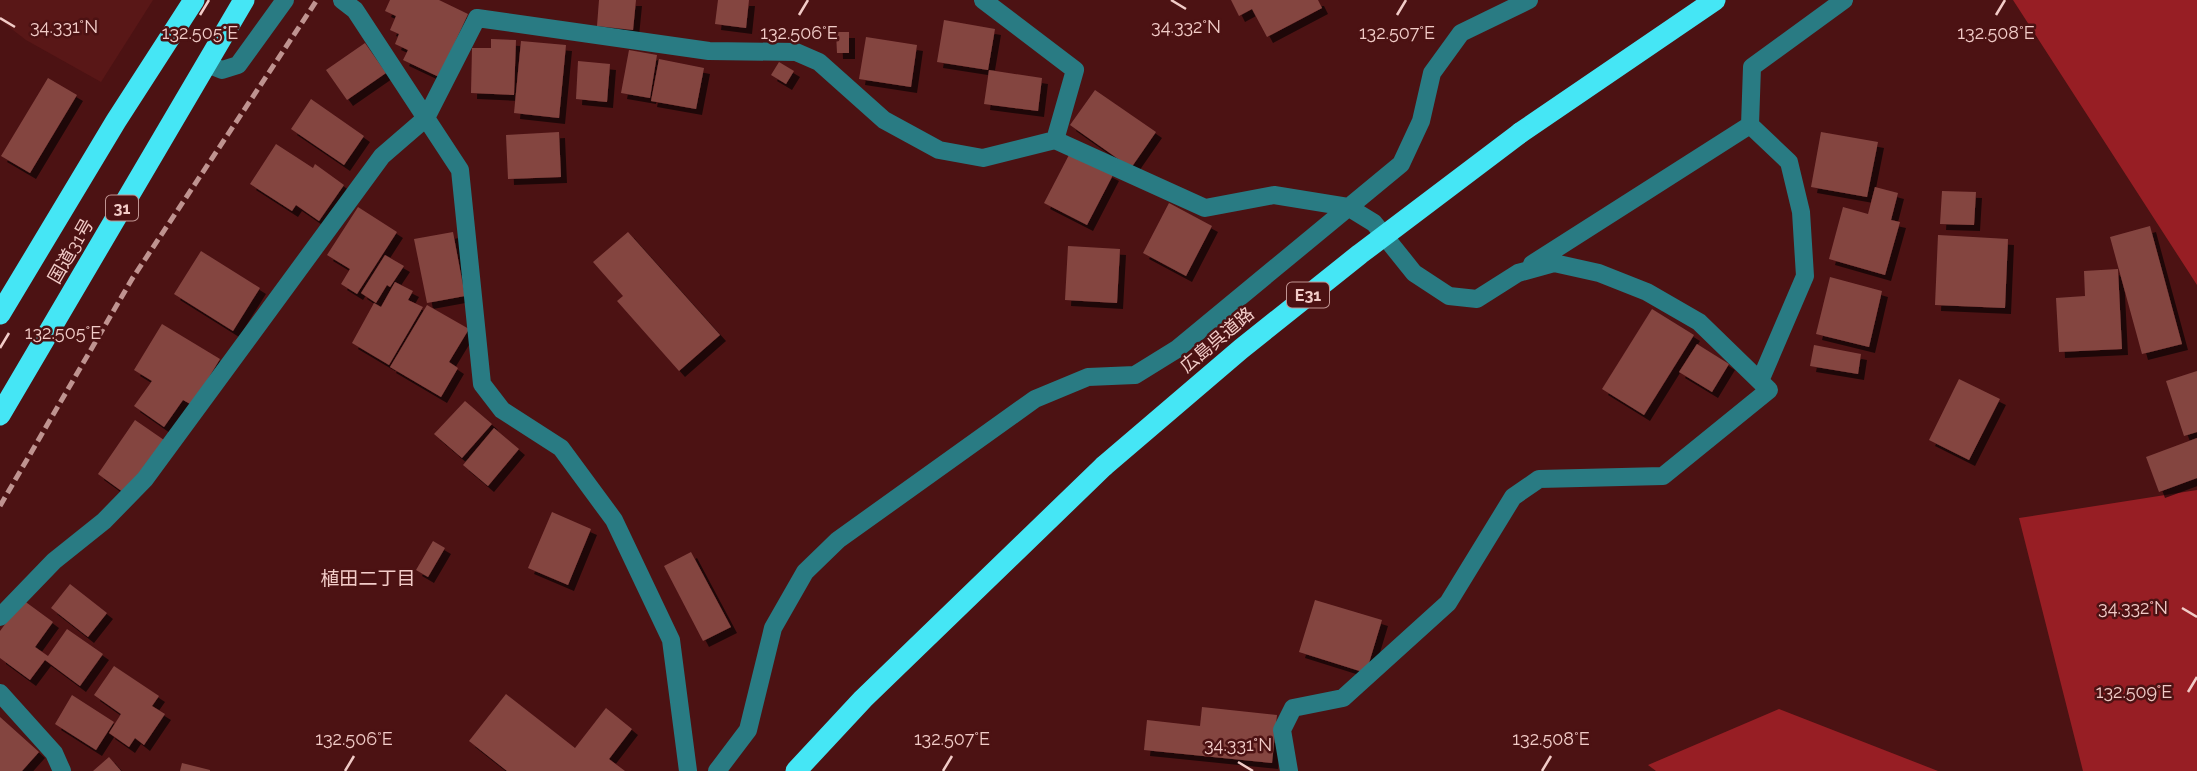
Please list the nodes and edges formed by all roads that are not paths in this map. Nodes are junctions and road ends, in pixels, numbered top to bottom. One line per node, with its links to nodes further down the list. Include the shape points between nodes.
1 (194, 0): 15 (highway, 国道31号)
2 (244, 0): 9 (highway, 国道31号 / 31)
3 (285, 0): 9 (street, via 238,65 222,70)
4 (342, 0): 10 (street, via 355,10)
5 (983, 0): 12 (street, via 1075,70)
6 (1529, 0): 13 (street, via 1461,33 1432,73 1421,121 1401,164)
7 (1715, 0): 23 (highway, 広島呉道路 / E31, bridge, via 1520,133 1241,349 1104,466 863,699)
8 (1844, 0): 11 (street, via 1752,67)
9 (207, 64): 17 (highway, 国道31号 / 31)
10 (426, 118): 12 (street, via 477,18 709,51 796,52 819,62 884,120 939,150 983,158); 18 (street, via 382,156 145,479); 21 (street, via 460,170 482,384 502,410 561,448 614,520 671,640)
11 (1750, 125): 14 (street); 16 (street, via 1788,162 1801,212 1805,276)
12 (1055, 140): 13 (street, via 1205,208 1274,195)
13 (1348, 207): 14 (street, via 1374,223 1414,273 1449,296 1477,299); 22 (street, via 1177,349 1135,375 1088,377 1035,399 838,540 804,572 774,628 748,730)
14 (1518, 273): 16 (street, via 1553,263 1599,273 1647,292 1699,322)
15 (0, 314)
16 (1760, 381): 24 (street, via 1769,390 1663,475 1539,479 1513,497 1448,603 1343,698 1293,708 1282,730)
17 (0, 415)
18 (0, 617)
19 (0, 693): 20 (street, via 54,753)
20 (62, 771)
21 (688, 771)
22 (717, 771)
23 (796, 771)
24 (1289, 771)

